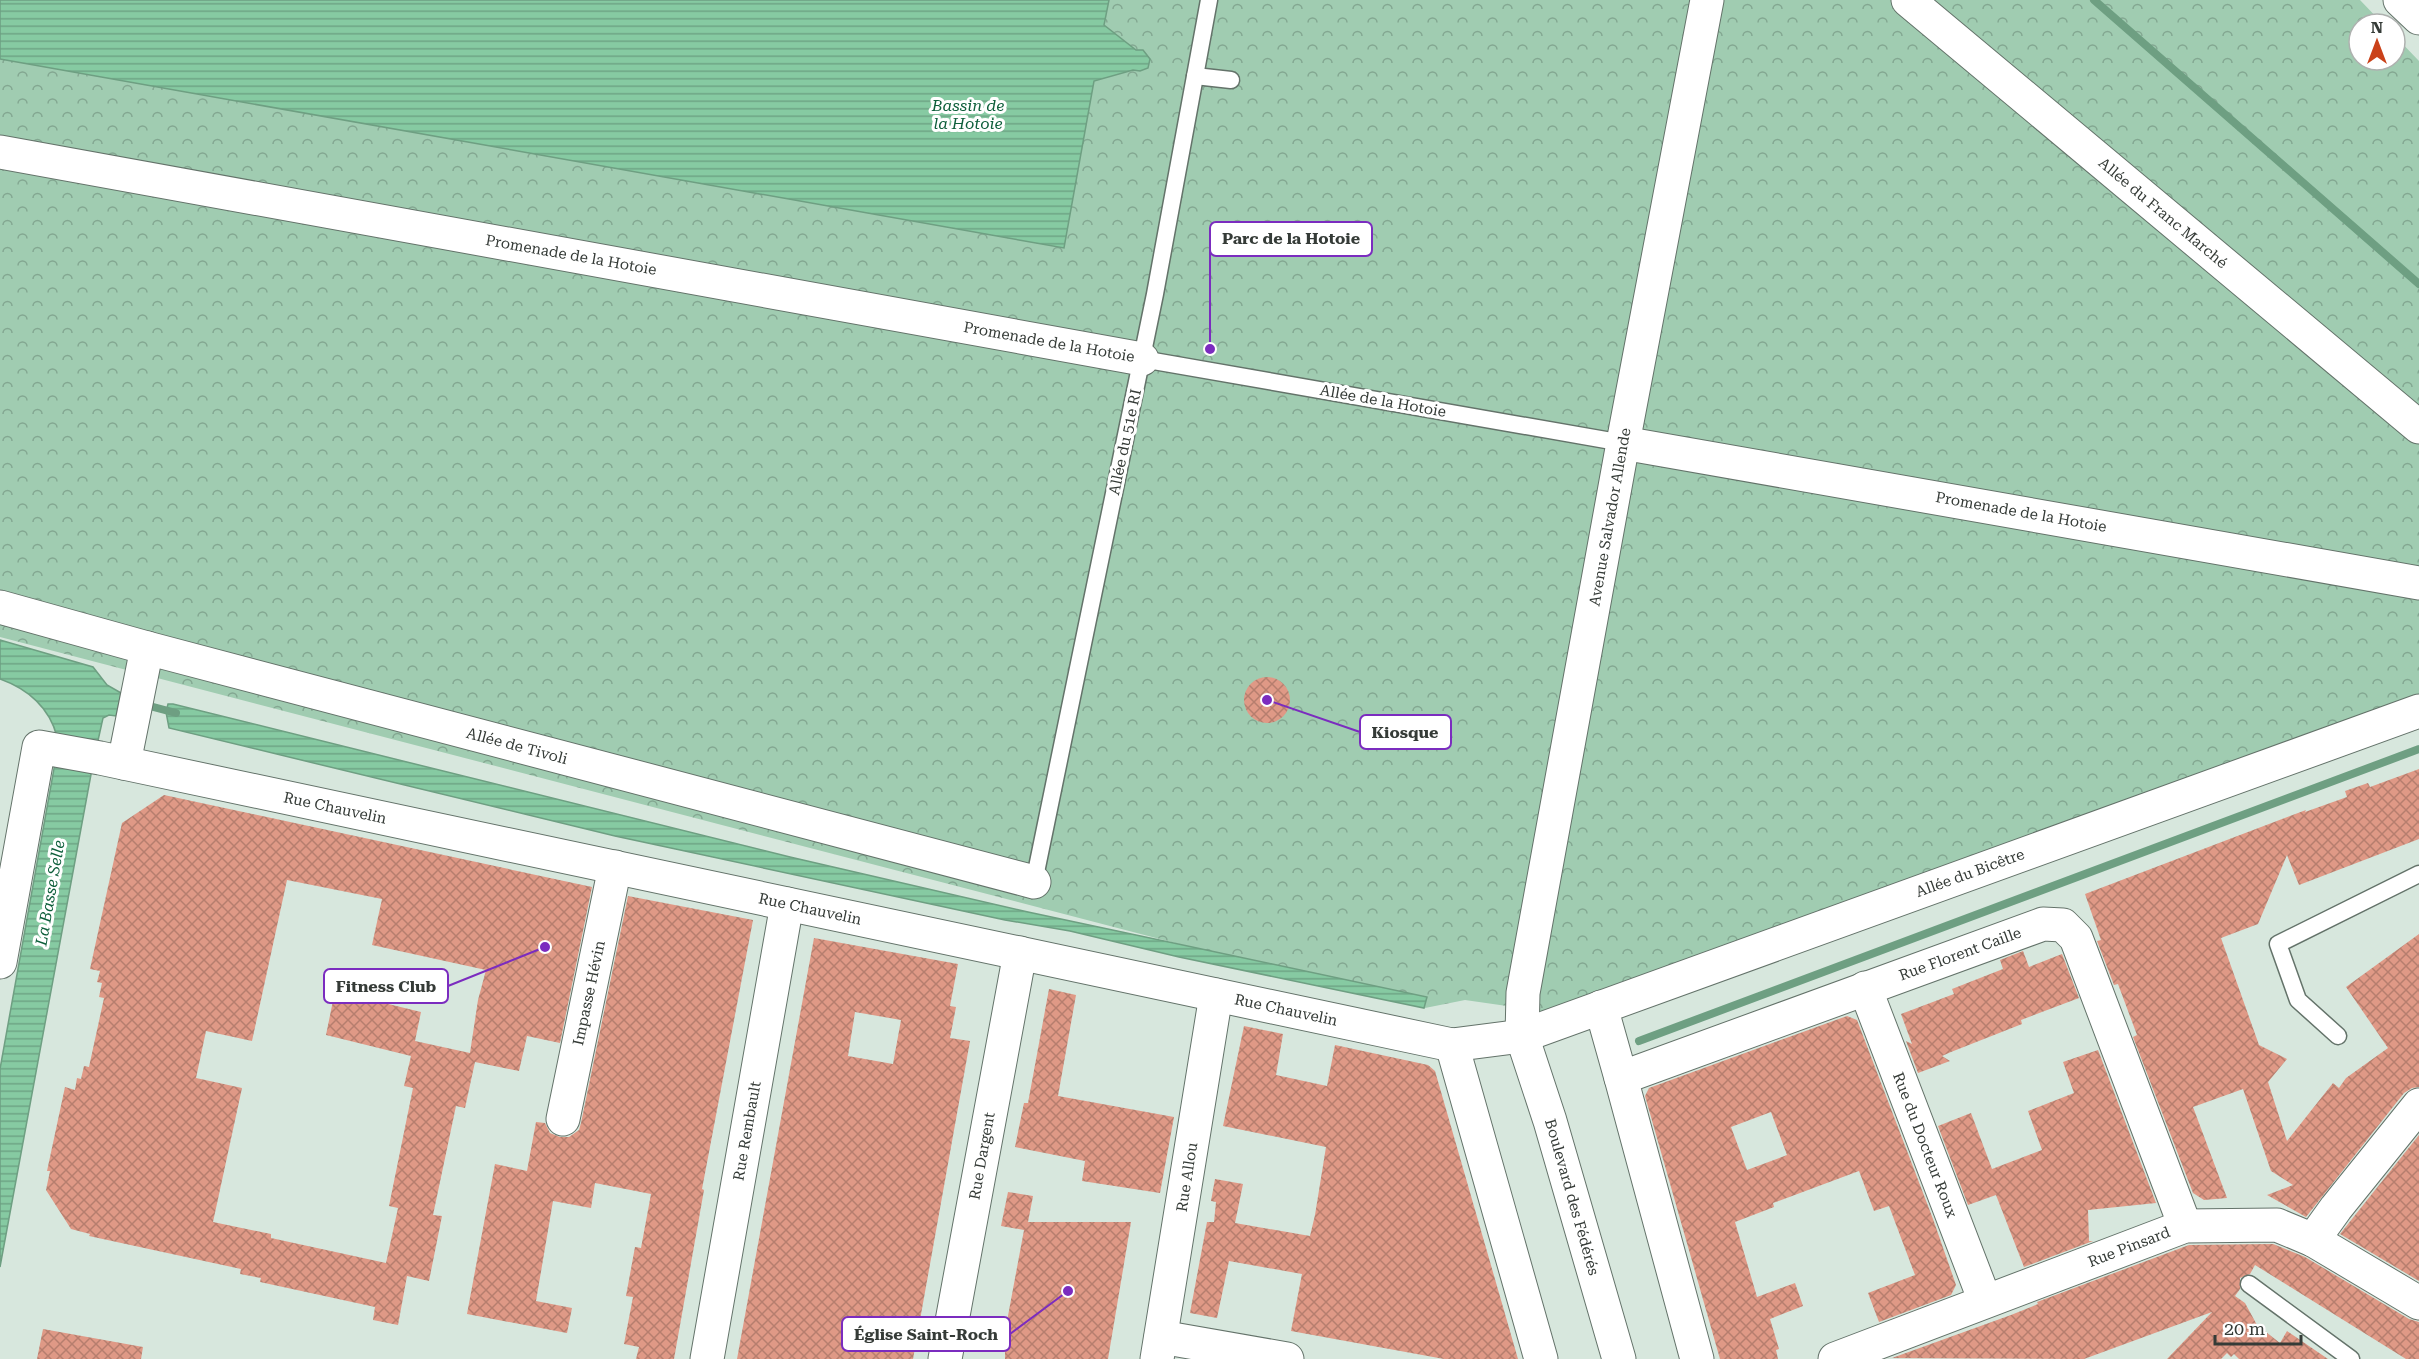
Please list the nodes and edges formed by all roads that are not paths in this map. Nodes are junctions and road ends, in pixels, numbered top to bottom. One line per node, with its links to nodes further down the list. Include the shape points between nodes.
1 (1209, 0): 6 (lane, Allée du 51e RI)
2 (1707, 0): 11 (street, Avenue Salvador Allende)
3 (1908, 0): 10 (street, Allée du Franc Marché)
4 (2400, 0): 5 (street)
5 (2419, 18)
6 (1195, 76): 7 (lane); 9 (lane, Allée du 51e RI)
7 (1231, 80)
8 (0, 152): 9 (street, Promenade de la Hotoie)
9 (1142, 359): 11 (lane, Allée de la Hotoie); 20 (lane, Allée du 51e RI)
10 (2419, 427)
11 (1623, 443): 12 (street, Promenade de la Hotoie); 27 (street, Avenue Salvador Allende, via 1530,951 1523,993)
12 (2419, 583)
13 (0, 607): 14 (street, Allée de Tivoli)
14 (147, 648): 16 (street, via 139,686); 20 (street, Allée de Tivoli)
15 (2419, 711): 26 (street, Allée du Bicêtre)
16 (112, 760): 17 (street, Rue Chauvelin); 19 (street, Rue Chauvelin, via 39,747)
17 (615, 867): 21 (street, Rue Chauvelin); 32 (street, Impasse Hévin)
18 (2419, 874): 28 (lane, via 2278,944 2298,1000)
19 (7, 882): 23 (street)
20 (1034, 882)
21 (787, 904): 22 (street, Rue Chauvelin); 39 (street, Rue Rembault)
22 (1020, 953): 25 (street, Rue Chauvelin); 40 (street, Rue Dargent)
23 (0, 962)
24 (1866, 988): 30 (street, Rue Florent Caille); 33 (street, Rue Florent Caille, via 2043,924 2064,925 2076,938); 36 (street, Rue du Docteur Roux)
25 (1216, 995): 29 (street, Rue Chauvelin); 38 (street, Rue Allou)
26 (1601, 1007): 27 (street, Allée du Bicêtre); 30 (street)
27 (1522, 1036): 29 (street, Rue Chauvelin); 43 (street, Boulevard des Fédérés)
28 (2338, 1036)
29 (1452, 1045): 42 (street)
30 (1621, 1078): 44 (street)
31 (2419, 1106): 34 (street)
32 (563, 1119)
33 (2186, 1226): 34 (street, Rue Pinsard, via 2277,1225); 36 (street, Rue Pinsard)
34 (2313, 1240): 37 (street, Rue Pinsard)
35 (2249, 1284): 46 (lane)
36 (1985, 1301): 45 (street, Rue Pinsard)
37 (2419, 1303)
38 (1159, 1348): 41 (street)
39 (707, 1359)
40 (945, 1359)
41 (1287, 1359)
42 (1541, 1359)
43 (1619, 1359)
44 (1697, 1359)
45 (1835, 1359)
46 (2351, 1359)

